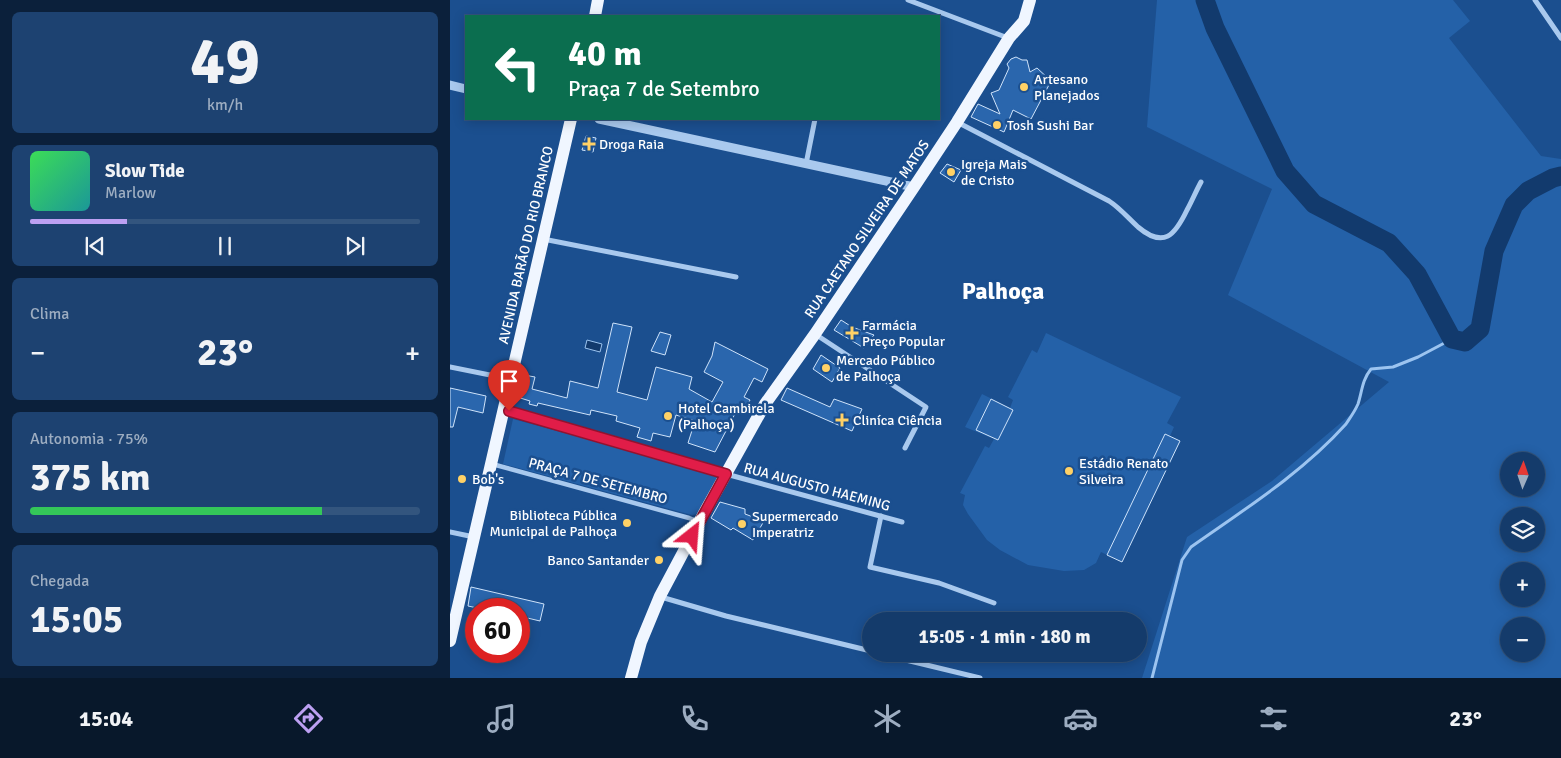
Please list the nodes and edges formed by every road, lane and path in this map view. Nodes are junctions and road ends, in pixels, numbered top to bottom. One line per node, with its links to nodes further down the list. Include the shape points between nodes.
1 (598, 0): 5 (main road)
2 (908, 0): 6 (street)
3 (1030, 0): 6 (main road, RUA CAETANO SILVEIRA DE MATOS, via 1024,21)
4 (1534, 0): 7 (street)
5 (594, 15)
6 (1009, 38): 13 (main road, RUA CAETANO SILVEIRA DE MATOS)
7 (1561, 38)
8 (450, 85): 9 (street)
9 (465, 89)
10 (571, 120): 17 (main road, AVENIDA BARÃO DO RIO BRANCO)
11 (604, 120): 14 (street)
12 (815, 120): 14 (street)
13 (956, 122): 15 (street, via 1109,201 1151,236 1162,238 1176,230); 16 (main road, RUA CAETANO SILVEIRA DE MATOS)
14 (806, 164): 16 (street)
15 (1201, 182)
16 (914, 187): 19 (main road, RUA CAETANO SILVEIRA DE MATOS)
17 (543, 239): 18 (street); 21 (main road, AVENIDA BARÃO DO RIO BRANCO)
18 (736, 277)
19 (815, 334): 23 (street, via 926,407); 25 (main road, RUA CAETANO SILVEIRA DE MATOS, via 765,404)
20 (450, 367): 21 (street)
21 (511, 379): 22 (main road, AVENIDA BARÃO DO RIO BRANCO)
22 (503, 410): 24 (main road, AVENIDA BARÃO DO RIO BRANCO); 25 (street)
23 (905, 448)
24 (491, 464): 27 (street, PRAÇA 7 DE SETEMBRO); 30 (main road, AVENIDA BARÃO DO RIO BRANCO)
25 (726, 474): 26 (street, RUA AUGUSTO HAEMING); 27 (main road, RUA CAETANO SILVEIRA DE MATOS)
26 (881, 516): 28 (street, RUA AUGUSTO HAEMING); 32 (street, via 870,567 939,583)
27 (699, 522): 31 (main road, RUA CAETANO SILVEIRA DE MATOS)
28 (902, 522)
29 (450, 532): 30 (street)
30 (474, 537): 33 (main road, AVENIDA BARÃO DO RIO BRANCO)
31 (660, 596): 34 (street); 36 (main road, RUA CAETANO SILVEIRA DE MATOS, via 641,642)
32 (994, 603)
33 (450, 640)
34 (862, 650)
35 (913, 662): 37 (street)
36 (631, 678)
37 (980, 678)

